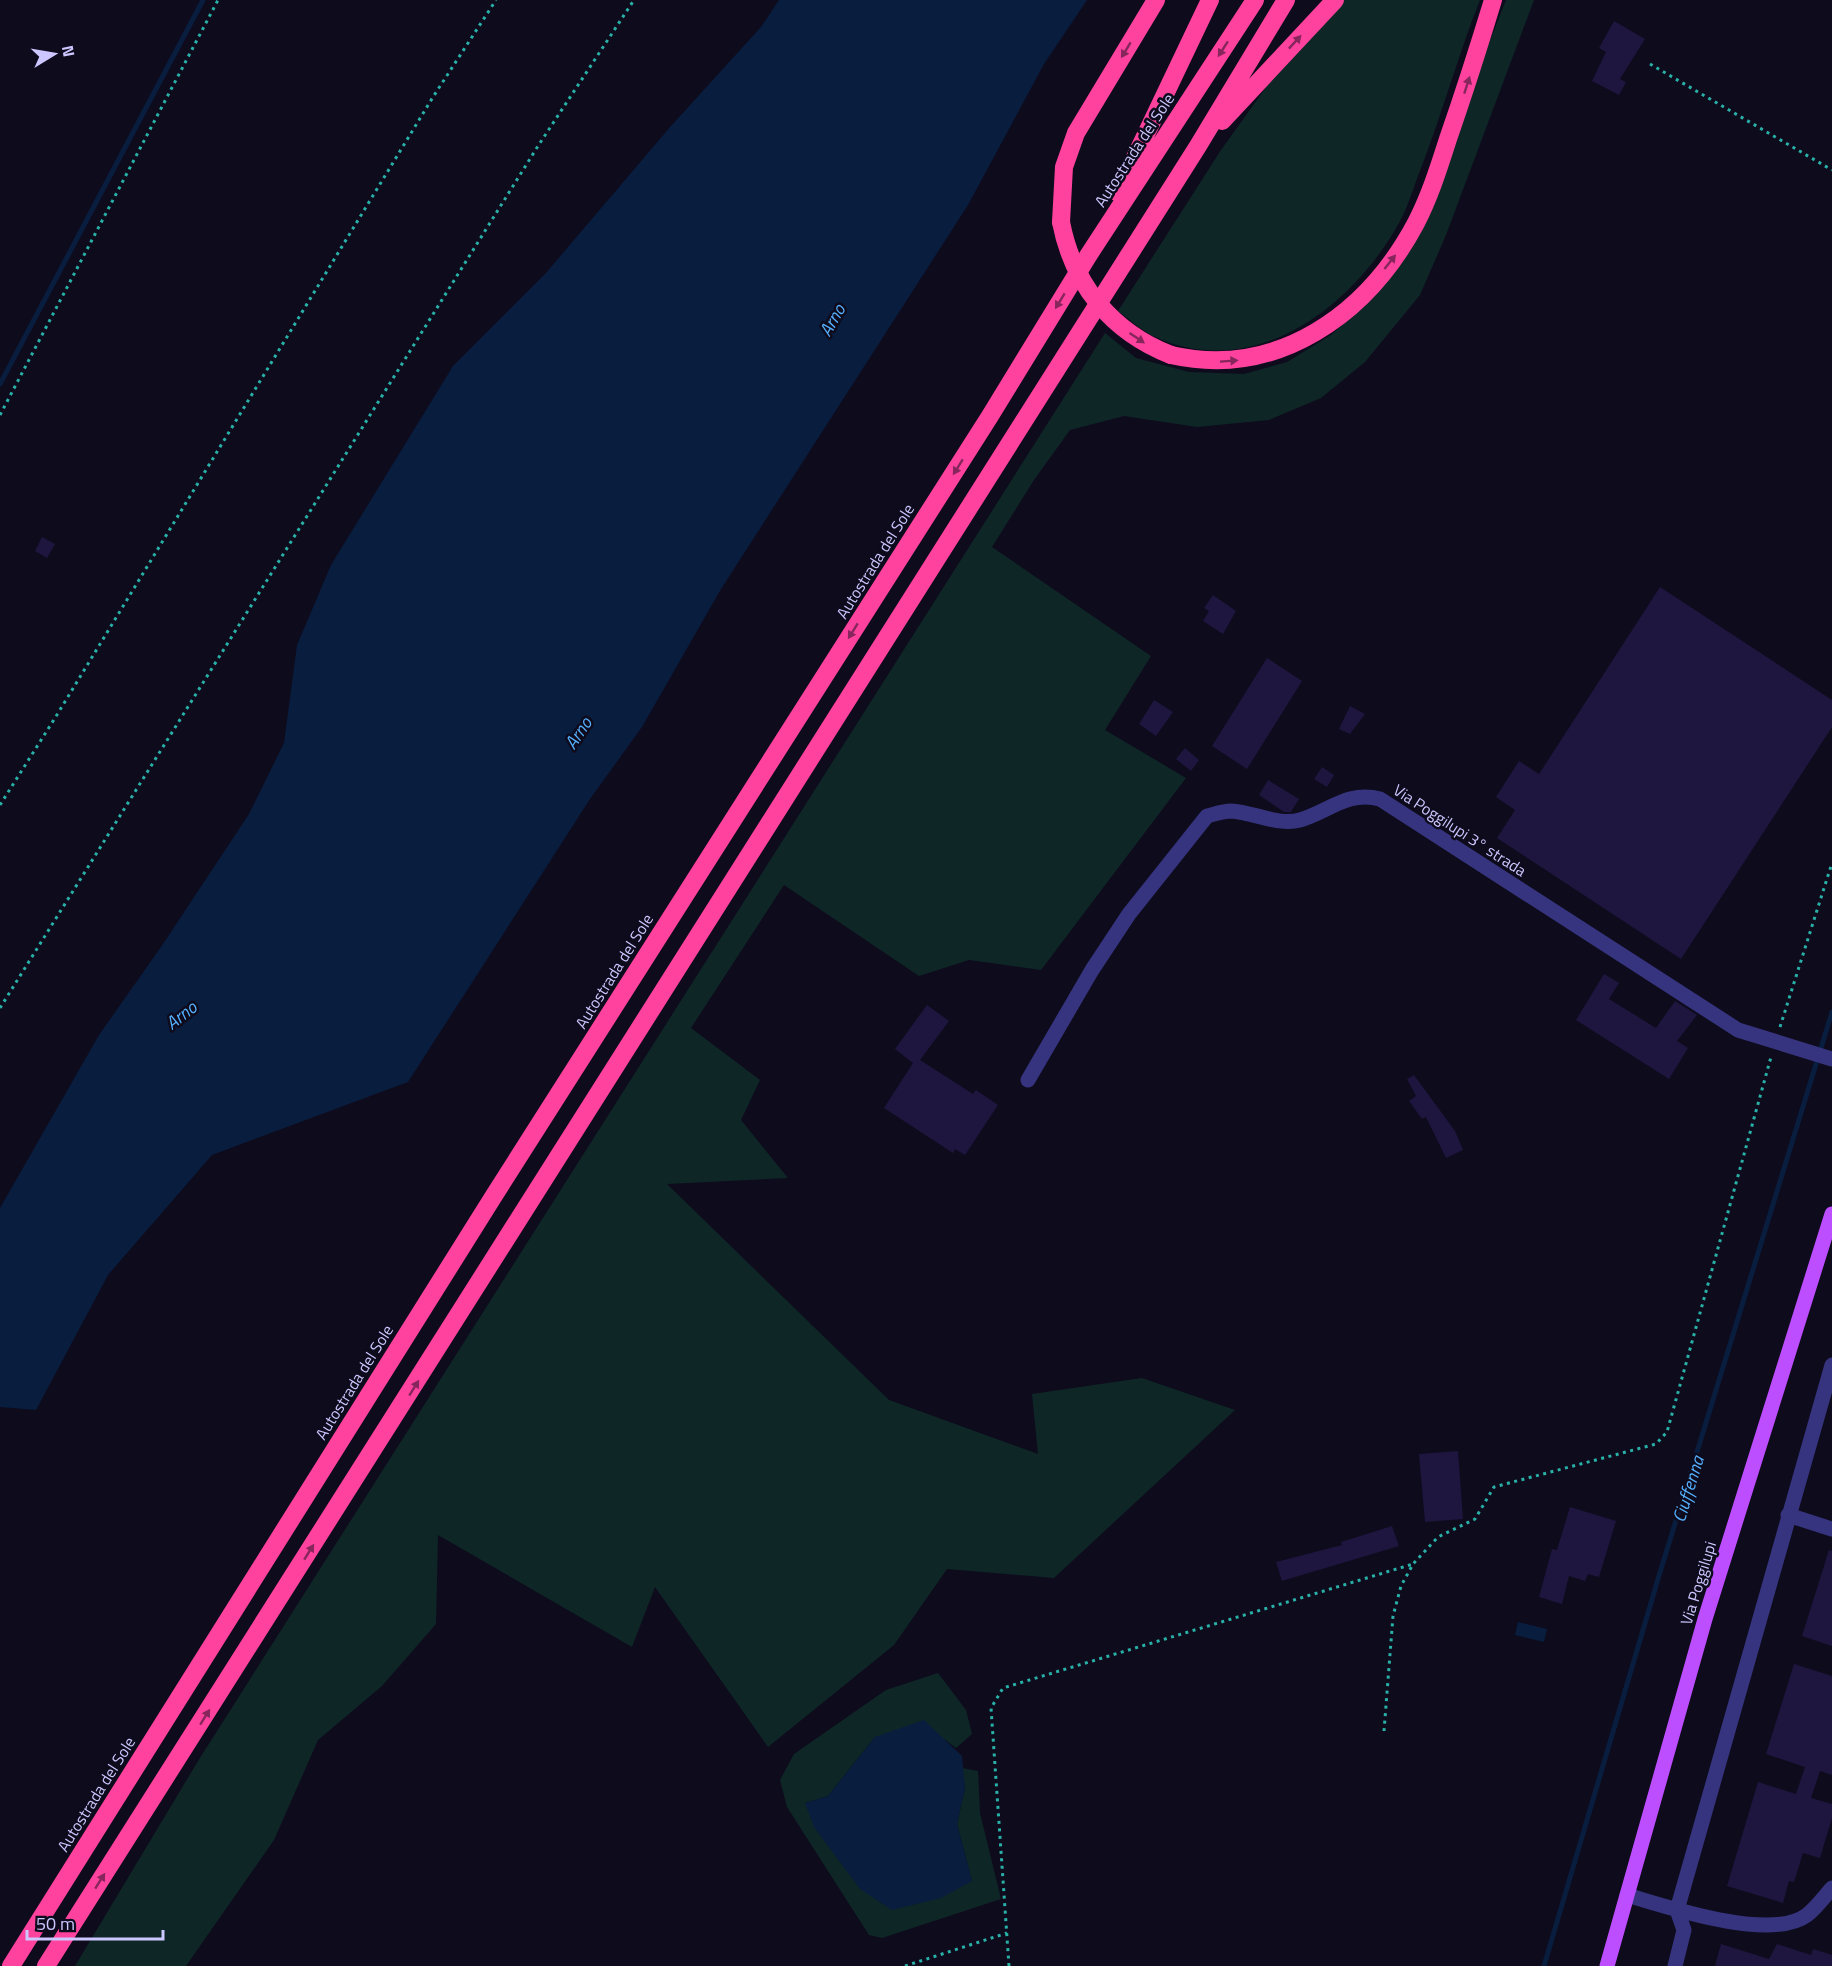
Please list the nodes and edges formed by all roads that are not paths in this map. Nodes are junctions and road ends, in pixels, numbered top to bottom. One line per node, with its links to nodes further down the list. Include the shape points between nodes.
1 (1156, 0): 6 (highway, one-way to 6, bridge, via 1072,143 1062,176 1061,222 1073,265 1095,301 1125,330 1171,355 1226,362 1279,351 1310,337 1351,305 1401,248 1429,194)
2 (1210, 0): 8 (highway)
3 (1255, 0): 8 (highway, Autostrada del Sole, one-way to 8)
4 (1286, 0): 7 (highway)
5 (1335, 0): 7 (highway, one-way to 5)
6 (1493, 0)
7 (1198, 146): 20 (highway, one-way to 7)
8 (1088, 256): 19 (highway, Autostrada del Sole, one-way to 19)
9 (1832, 1059): 10 (street, Via Poggilupi 3° strada, via 1738,1030 1380,799 1365,795 1294,821 1230,811 1207,816 1129,914)
10 (1028, 1080)
11 (1832, 1214): 12 (main road, Via Poggilupi)
12 (1827, 1249): 17 (main road, Via Poggilupi, via 1705,1619)
13 (1832, 1365): 14 (street)
14 (1788, 1515): 15 (street); 18 (street)
15 (1832, 1529)
16 (1832, 1888): 18 (street, via 1806,1916 1789,1922 1727,1922)
17 (1627, 1895): 18 (street); 21 (main road, Via Poggilupi)
18 (1677, 1910): 22 (street, via 1684,1930)
19 (11, 1966)
20 (46, 1966)
21 (1607, 1966)
22 (1675, 1966)

